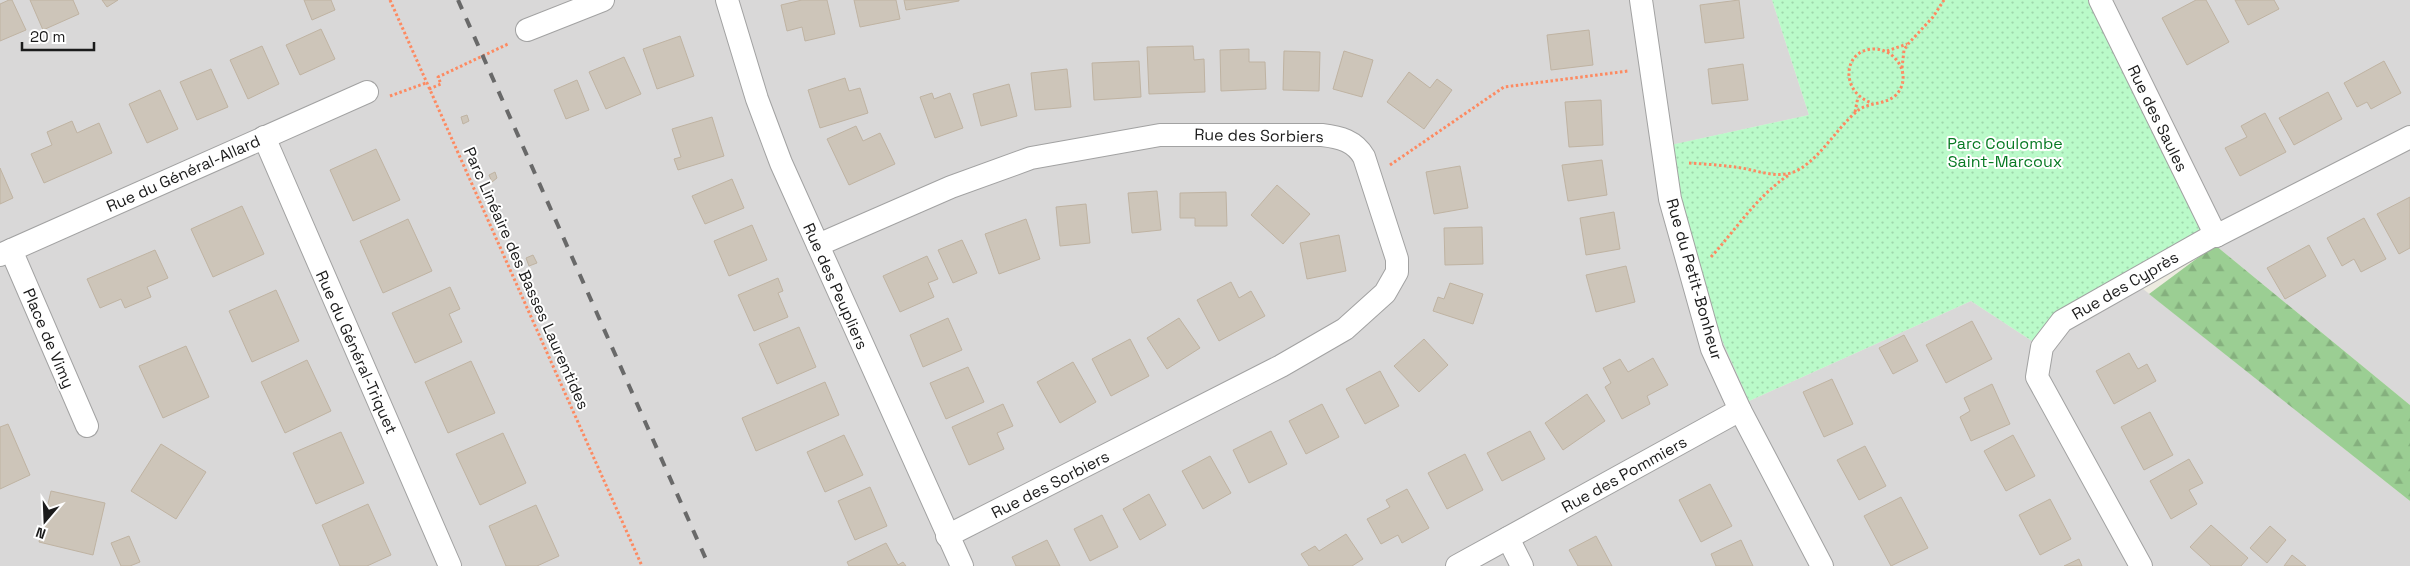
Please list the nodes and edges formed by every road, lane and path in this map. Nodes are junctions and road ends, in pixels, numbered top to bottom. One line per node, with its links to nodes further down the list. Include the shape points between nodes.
1 (390, 0): 13 (path, Parc Linéaire des Basses Laurentides)
2 (603, 0): 7 (street)
3 (727, 0): 26 (street, Rue des Peupliers, via 764,119)
4 (1641, 0): 22 (street, Rue du Petit-Bonheur)
5 (1944, 0): 8 (path)
6 (2100, 0): 25 (street, Rue des Saules)
7 (527, 30)
8 (1908, 44): 10 (path); 11 (path)
9 (514, 50): 14 (path, via 510,43 483,55 438,77 441,84)
10 (1886, 51): 11 (path, via 1894,56); 17 (path, via 1864,51 1851,63 1848,78 1850,87)
11 (1902, 69): 18 (path, via 1902,84 1897,94 1881,103)
12 (1630, 71): 23 (path, via 1504,87)
13 (426, 82): 14 (path, Parc Linéaire des Basses Laurentides); 16 (path)
14 (430, 89): 34 (path, Parc Linéaire des Basses Laurentides)
15 (367, 92): 20 (street, Rue du Général-Allard)
16 (391, 96)
17 (1858, 96): 18 (path); 19 (path)
18 (1872, 103): 19 (path)
19 (1854, 113): 24 (path, via 1826,146)
20 (264, 137): 27 (street, Rue du Général-Allard); 33 (street, Rue du Général-Triquet)
21 (2410, 137): 25 (street, Rue des Cyprès)
22 (1666, 162): 24 (path, via 1736,167 1769,174); 28 (street, Rue du Petit-Bonheur, via 1670,199)
23 (1387, 167)
24 (1792, 173): 28 (path, via 1757,200 1737,228)
25 (2216, 236): 39 (street, Rue des Cyprès, via 2062,321 2042,346 2037,377)
26 (818, 245): 31 (street, Rue des Peupliers); 31 (street, Rue des Sorbiers, via 951,187 1032,158 1160,135 1322,135 1346,140 1364,157 1397,259 1397,272 1385,293 1345,329 1281,366)
27 (5, 252): 30 (street, Place de Vimy)
28 (1692, 274): 29 (street, Rue du Petit-Bonheur, via 1712,349)
29 (1740, 410): 32 (street, Rue des Pommiers); 38 (street, Rue du Petit-Bonheur)
30 (87, 426)
31 (947, 536): 35 (street, Rue des Peupliers)
32 (1508, 538): 36 (street, Rue des Pommiers); 37 (street)
33 (450, 566)
34 (642, 566)
35 (962, 566)
36 (1457, 566)
37 (1522, 566)
38 (1822, 566)
39 (2140, 566)

